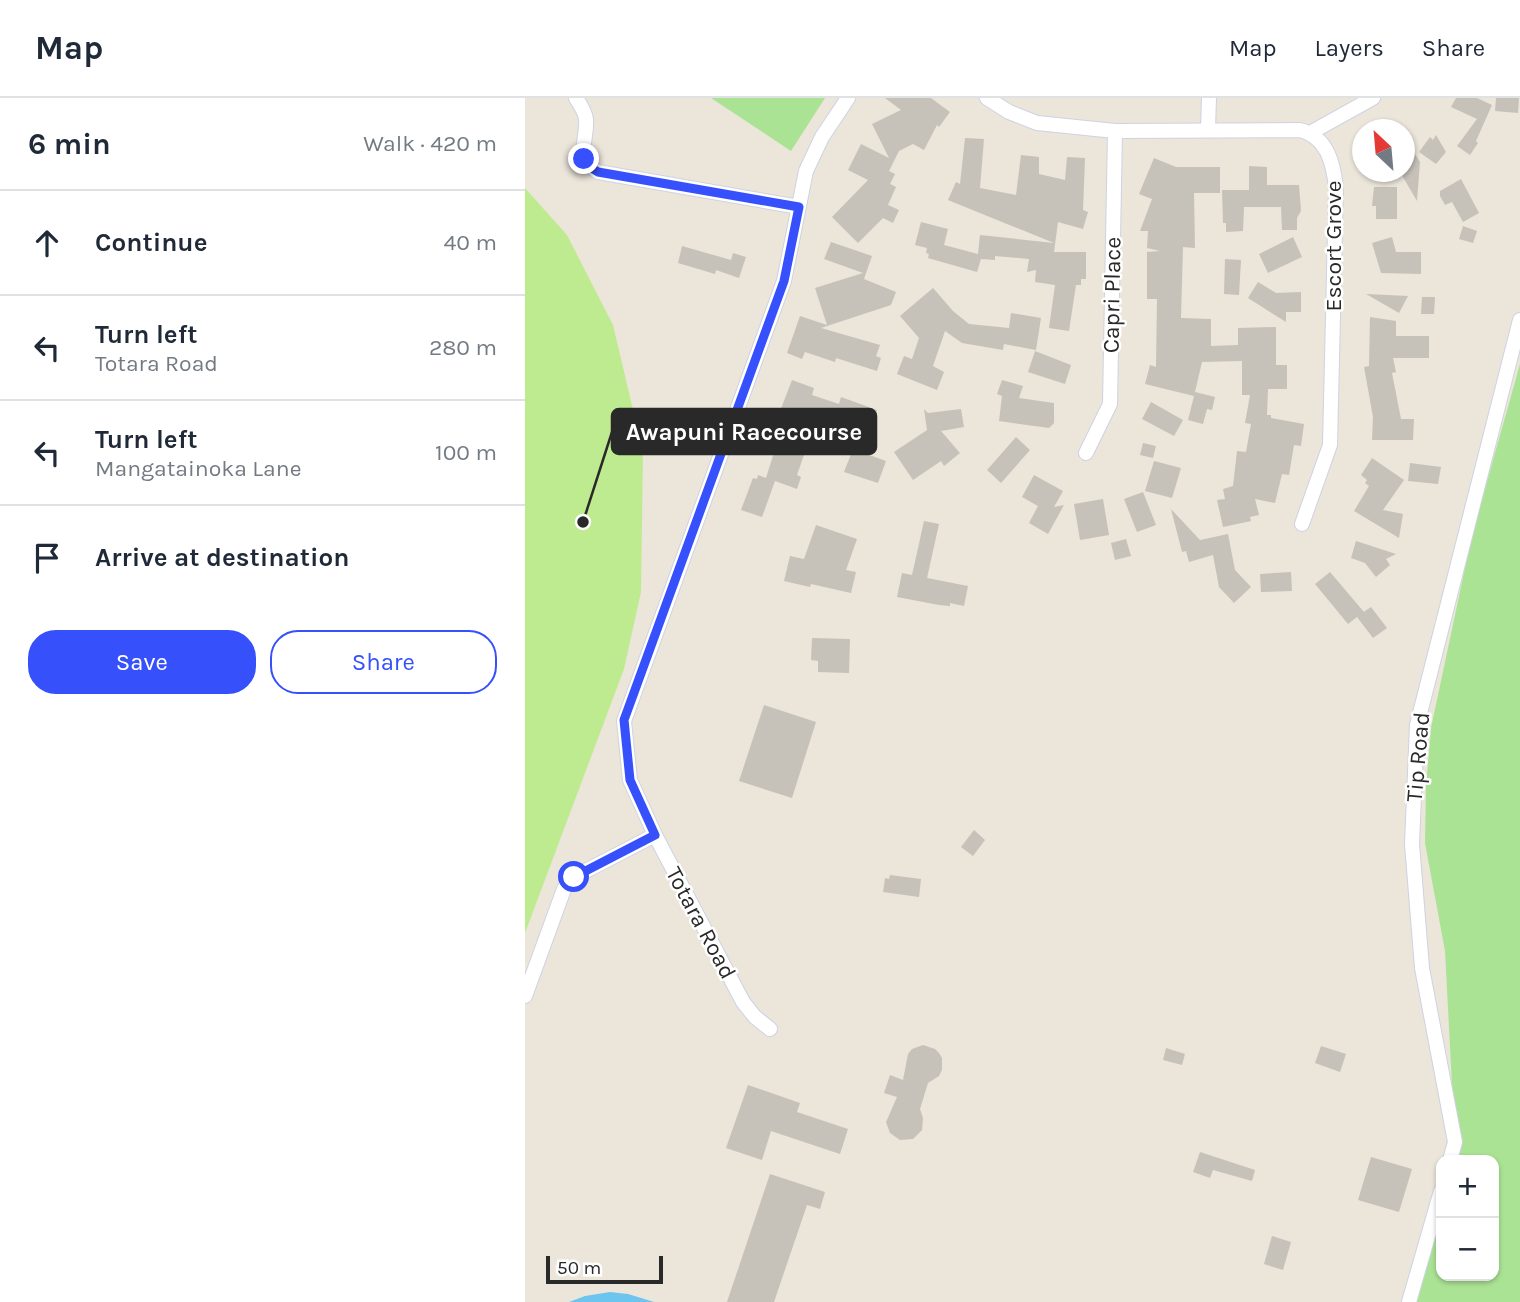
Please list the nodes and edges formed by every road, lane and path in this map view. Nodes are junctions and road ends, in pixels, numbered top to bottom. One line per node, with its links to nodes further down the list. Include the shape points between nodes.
1 (576, 98): 9 (street, via 586,120 584,159 598,172)
2 (848, 98): 9 (street, Totara Road, via 806,171)
3 (988, 98): 7 (street, via 1037,123)
4 (1209, 98): 6 (street)
5 (1373, 98): 8 (street)
6 (1208, 129): 7 (street); 8 (street)
7 (1115, 131): 11 (street, Capri Place, via 1110,404)
8 (1310, 133): 12 (street, Escort Grove, via 1328,153 1336,187 1329,445)
9 (799, 207): 13 (street, Totara Road, via 784,281 624,720 630,780)
10 (1520, 320): 16 (street, Tip Road, via 1417,725 1412,844 1422,968 1455,1142)
11 (1086, 453)
12 (1302, 524)
13 (655, 835): 14 (street, via 574,877 564,889); 15 (street, Totara Road, via 743,1002)
14 (525, 996)
15 (770, 1029)
16 (1451, 1155)
17 (1436, 1208): 18 (street)
18 (1409, 1302)

